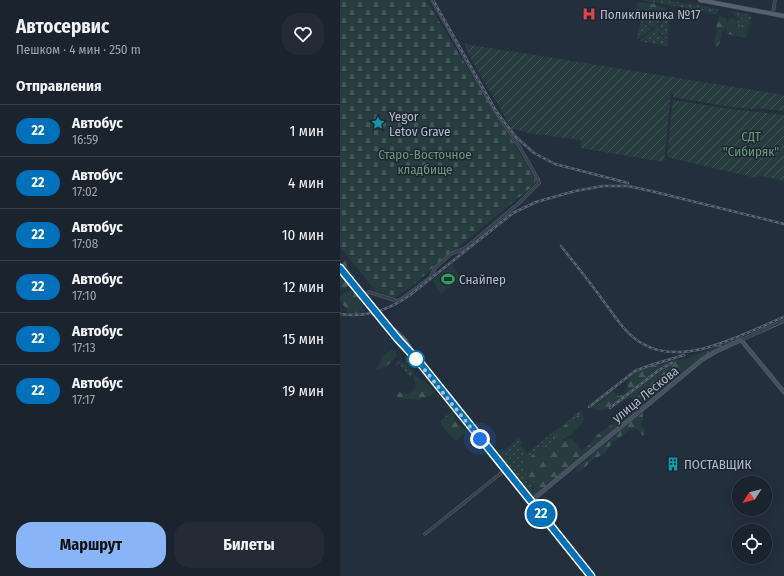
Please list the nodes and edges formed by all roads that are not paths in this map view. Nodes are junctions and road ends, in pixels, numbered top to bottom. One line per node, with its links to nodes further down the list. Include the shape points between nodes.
1 (432, 0): 7 (street, via 539,183 464,249 451,254 435,268 430,278 403,298 397,301 369,292)
2 (700, 0): 4 (main road)
3 (776, 0): 4 (street)
4 (773, 14): 5 (main road)
5 (784, 16)
6 (340, 268): 7 (main road)
7 (363, 296): 11 (main road, via 382,319 405,340)
8 (784, 321): 9 (street, улица Лескова)
9 (741, 340): 10 (main road); 12 (main road, улица Лескова, via 703,360)
10 (784, 392)
11 (505, 470): 12 (main road); 13 (street)
12 (530, 501): 14 (main road)
13 (425, 534)
14 (591, 575)

